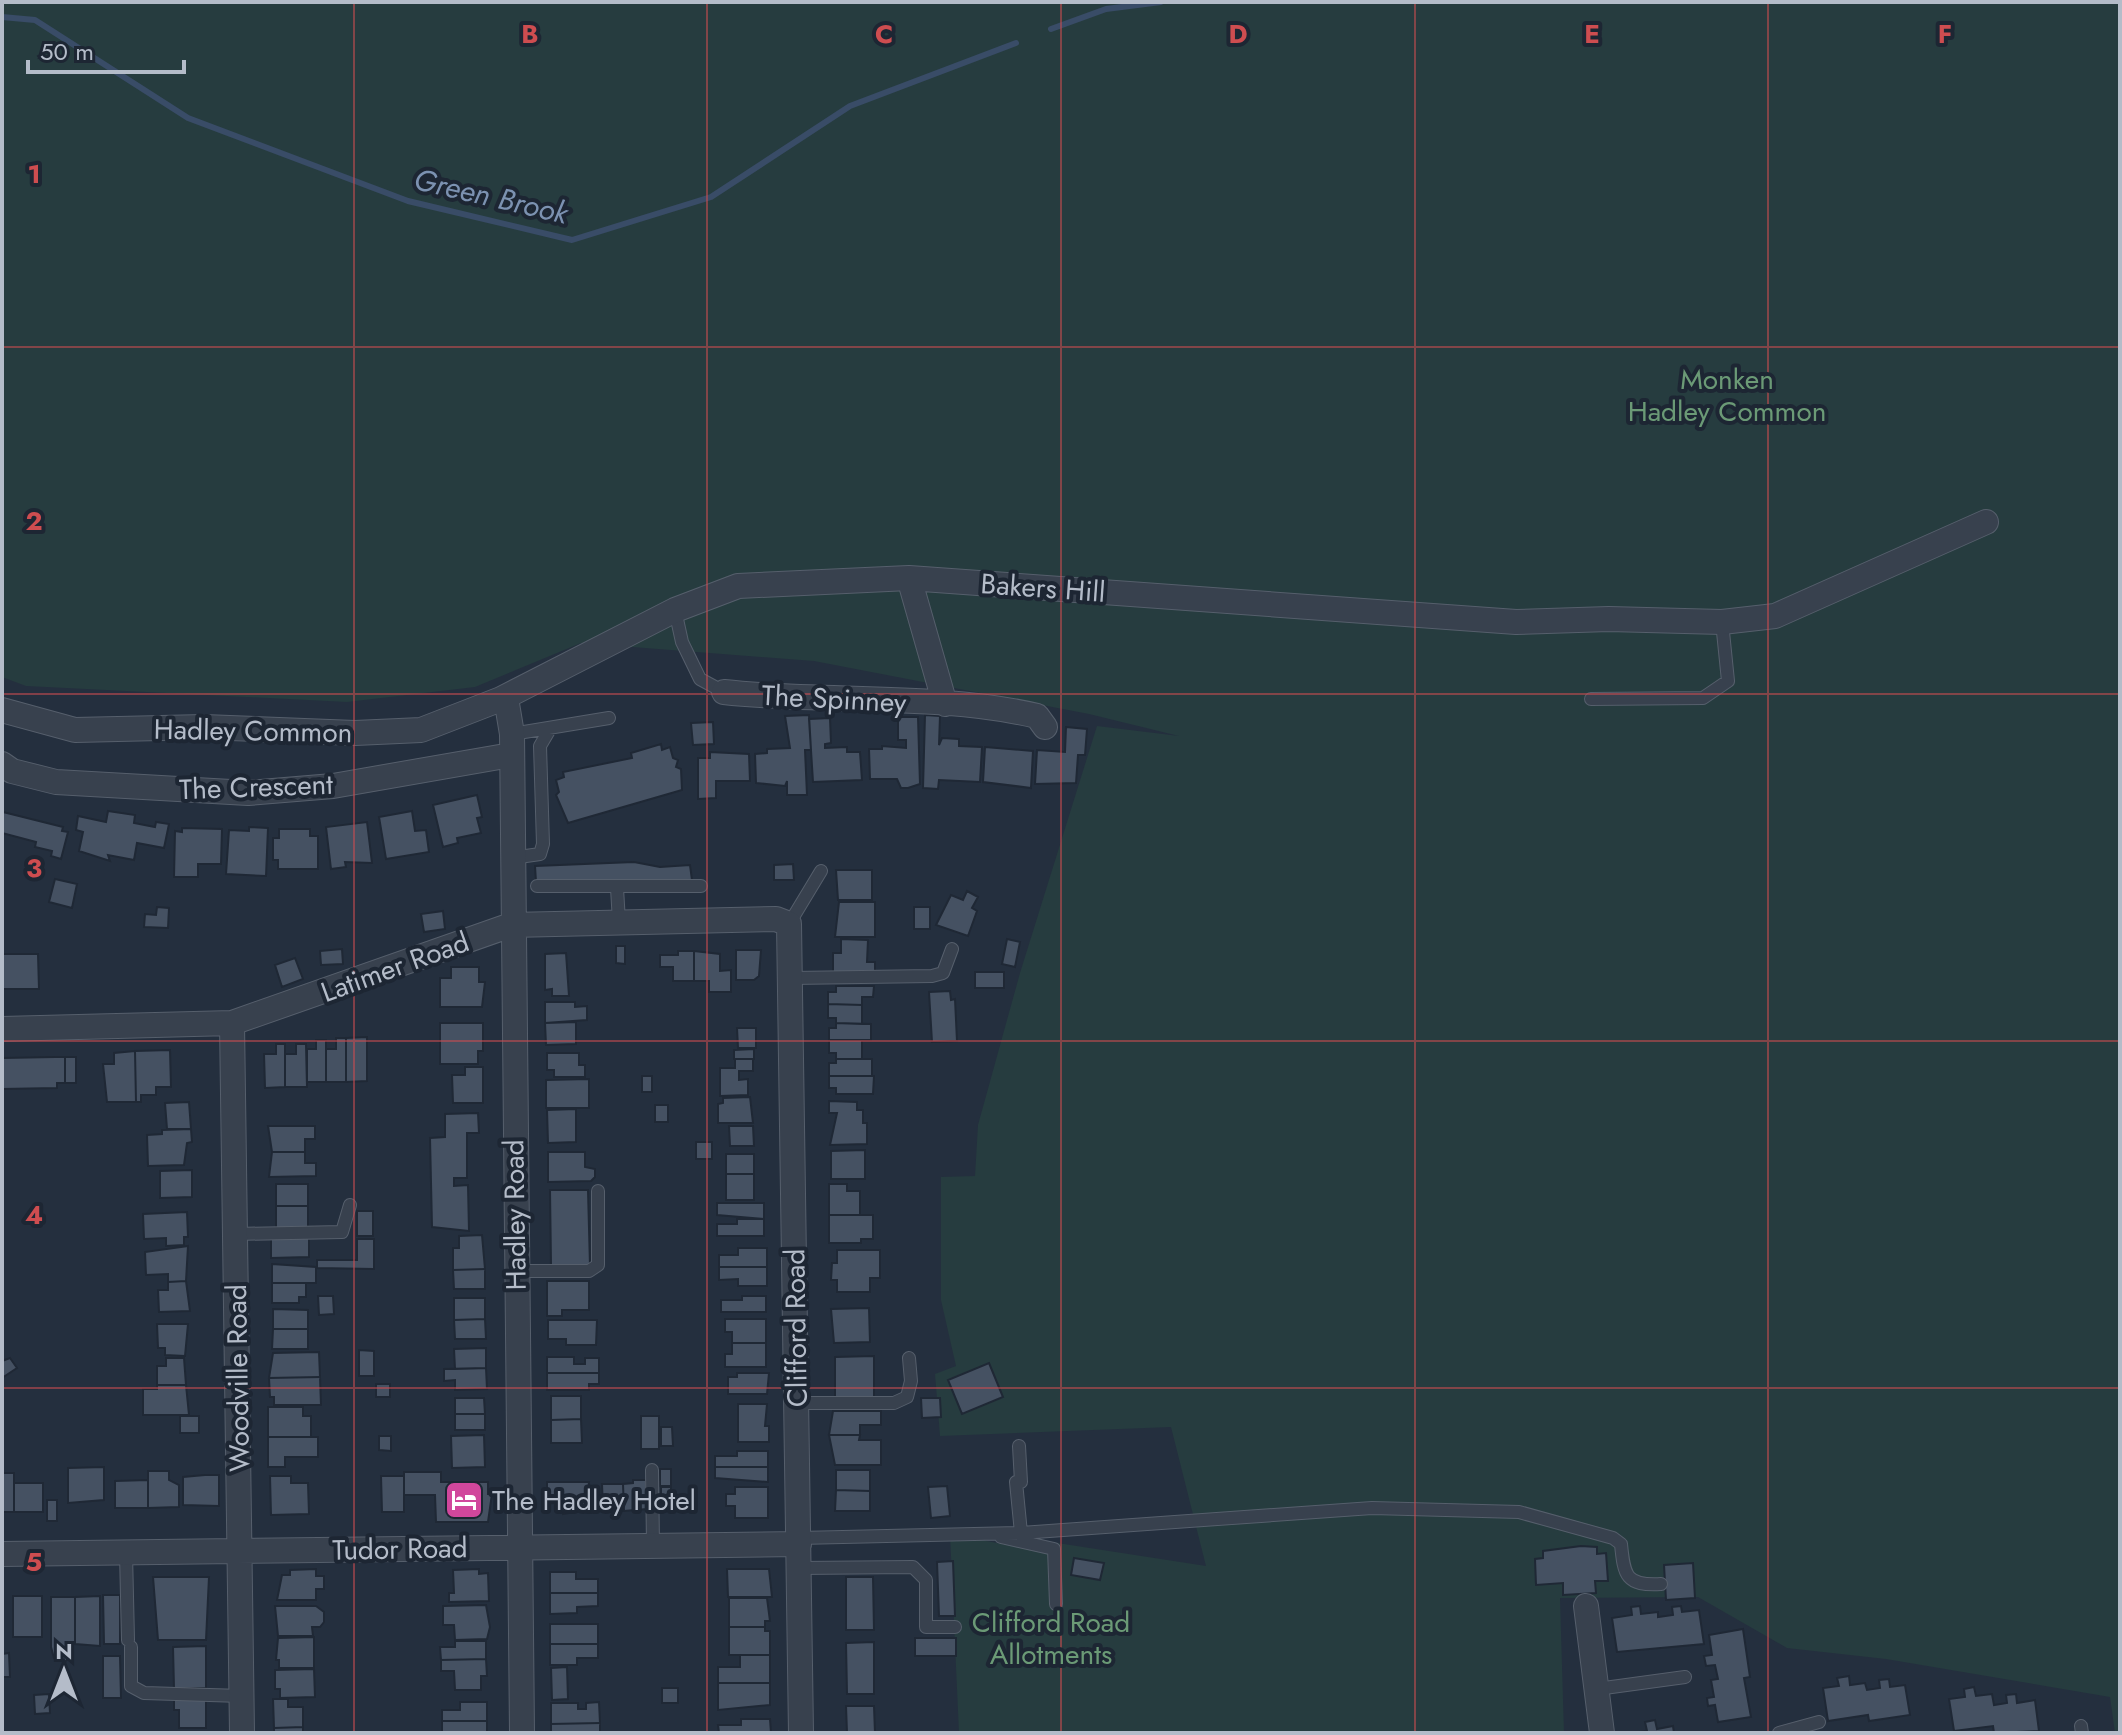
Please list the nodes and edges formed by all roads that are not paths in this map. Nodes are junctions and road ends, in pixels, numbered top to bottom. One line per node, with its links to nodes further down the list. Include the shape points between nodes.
1 (1986, 522): 4 (street, Bakers Hill, via 1775,616)
2 (909, 578): 3 (street, Bakers Hill, via 738,586); 4 (street, Bakers Hill, via 1516,622); 8 (street, The Spinney)
3 (675, 610): 5 (lane, via 682,642 700,679); 6 (street, Bakers Hill)
4 (1722, 622): 7 (lane, via 1728,681 1718,691 1703,698)
5 (724, 692): 8 (street, The Spinney)
6 (501, 699): 9 (street, Hadley Common, via 421,730 377,733 75,730); 13 (street, Hadley Road, via 507,704)
7 (1591, 699)
8 (945, 704): 11 (street, The Spinney, via 1029,714)
9 (2, 710)
10 (609, 718): 12 (lane)
11 (1045, 727)
12 (550, 729): 13 (lane); 15 (lane, via 540,746 540,854)
13 (512, 745): 14 (street, The Crescent, via 333,786 248,793 56,782); 15 (street, Hadley Road)
14 (2, 764)
15 (511, 858): 22 (street, Hadley Road)
16 (821, 871): 21 (lane)
17 (537, 886): 19 (lane)
18 (701, 886): 19 (lane)
19 (617, 888): 20 (lane)
20 (619, 922): 21 (street, Latimer Road, via 776,919); 22 (street, Latimer Road)
21 (789, 924): 24 (street, Clifford Road)
22 (511, 925): 25 (street, Latimer Road); 30 (street, Hadley Road)
23 (952, 949): 24 (lane, via 943,973 932,976)
24 (792, 978): 32 (street, Clifford Road)
25 (232, 1023): 26 (street, Latimer Road); 29 (street, Woodville Road)
26 (2, 1029)
27 (598, 1191): 30 (lane, via 598,1265 589,1271)
28 (350, 1205): 29 (lane, via 342,1232)
29 (236, 1234): 40 (street, Woodville Road)
30 (515, 1271): 38 (street, Hadley Road)
31 (909, 1358): 32 (lane, via 907,1397 894,1403)
32 (797, 1403): 39 (street, Clifford Road)
33 (1019, 1446): 35 (lane)
34 (652, 1470): 37 (lane)
35 (1021, 1533): 36 (lane); 43 (lane, via 1372,1508 1519,1512 1613,1538 1621,1544 1623,1568 1630,1578 1639,1585)
36 (990, 1534): 39 (lane); 44 (lane, via 1054,1549)
37 (653, 1545): 38 (street, Tudor Road); 39 (street, Tudor Road)
38 (519, 1547): 40 (street, Tudor Road); 52 (street, Hadley Road)
39 (799, 1550): 46 (lane, via 913,1567 926,1580 926,1627); 53 (street, Clifford Road)
40 (240, 1551): 41 (street, Tudor Road); 49 (street, Woodville Road)
41 (126, 1553): 42 (street, Tudor Road); 49 (lane, via 131,1686 144,1693)
42 (2, 1554)
43 (1661, 1584)
44 (1056, 1604)
45 (1586, 1606): 48 (street)
46 (955, 1627)
47 (1685, 1677): 48 (lane)
48 (1597, 1689): 54 (street)
49 (242, 1696): 51 (street, Woodville Road)
50 (1819, 1722): 55 (lane)
51 (242, 1733)
52 (522, 1733)
53 (801, 1733)
54 (1602, 1733)
55 (1779, 1733)

